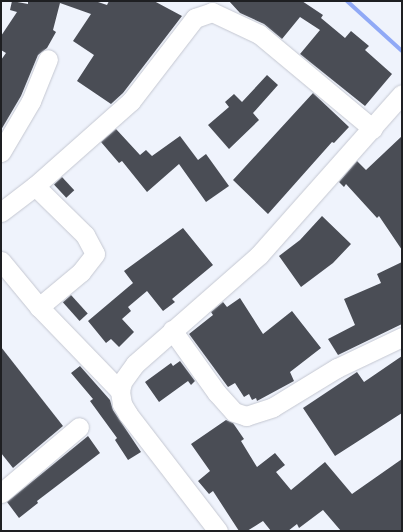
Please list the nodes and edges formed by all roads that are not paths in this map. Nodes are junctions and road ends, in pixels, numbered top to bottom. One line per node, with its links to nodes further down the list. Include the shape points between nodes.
1 (48, 59): 4 (street, via 31,101)
2 (402, 94): 3 (street)
3 (373, 129): 5 (street, via 259,34 212,12 195,18 131,101); 9 (street, via 259,255)
4 (1, 152)
5 (35, 186): 6 (street); 8 (street, via 86,235 95,254 82,272)
6 (1, 212)
7 (1, 261): 8 (street)
8 (39, 307): 11 (street)
9 (172, 330): 10 (street, via 234,412 246,416 273,407 337,368); 11 (street, via 136,364 122,382)
10 (402, 337)
11 (120, 391): 14 (street, via 122,404 128,414)
12 (79, 428): 13 (street)
13 (1, 493)
14 (218, 531)

